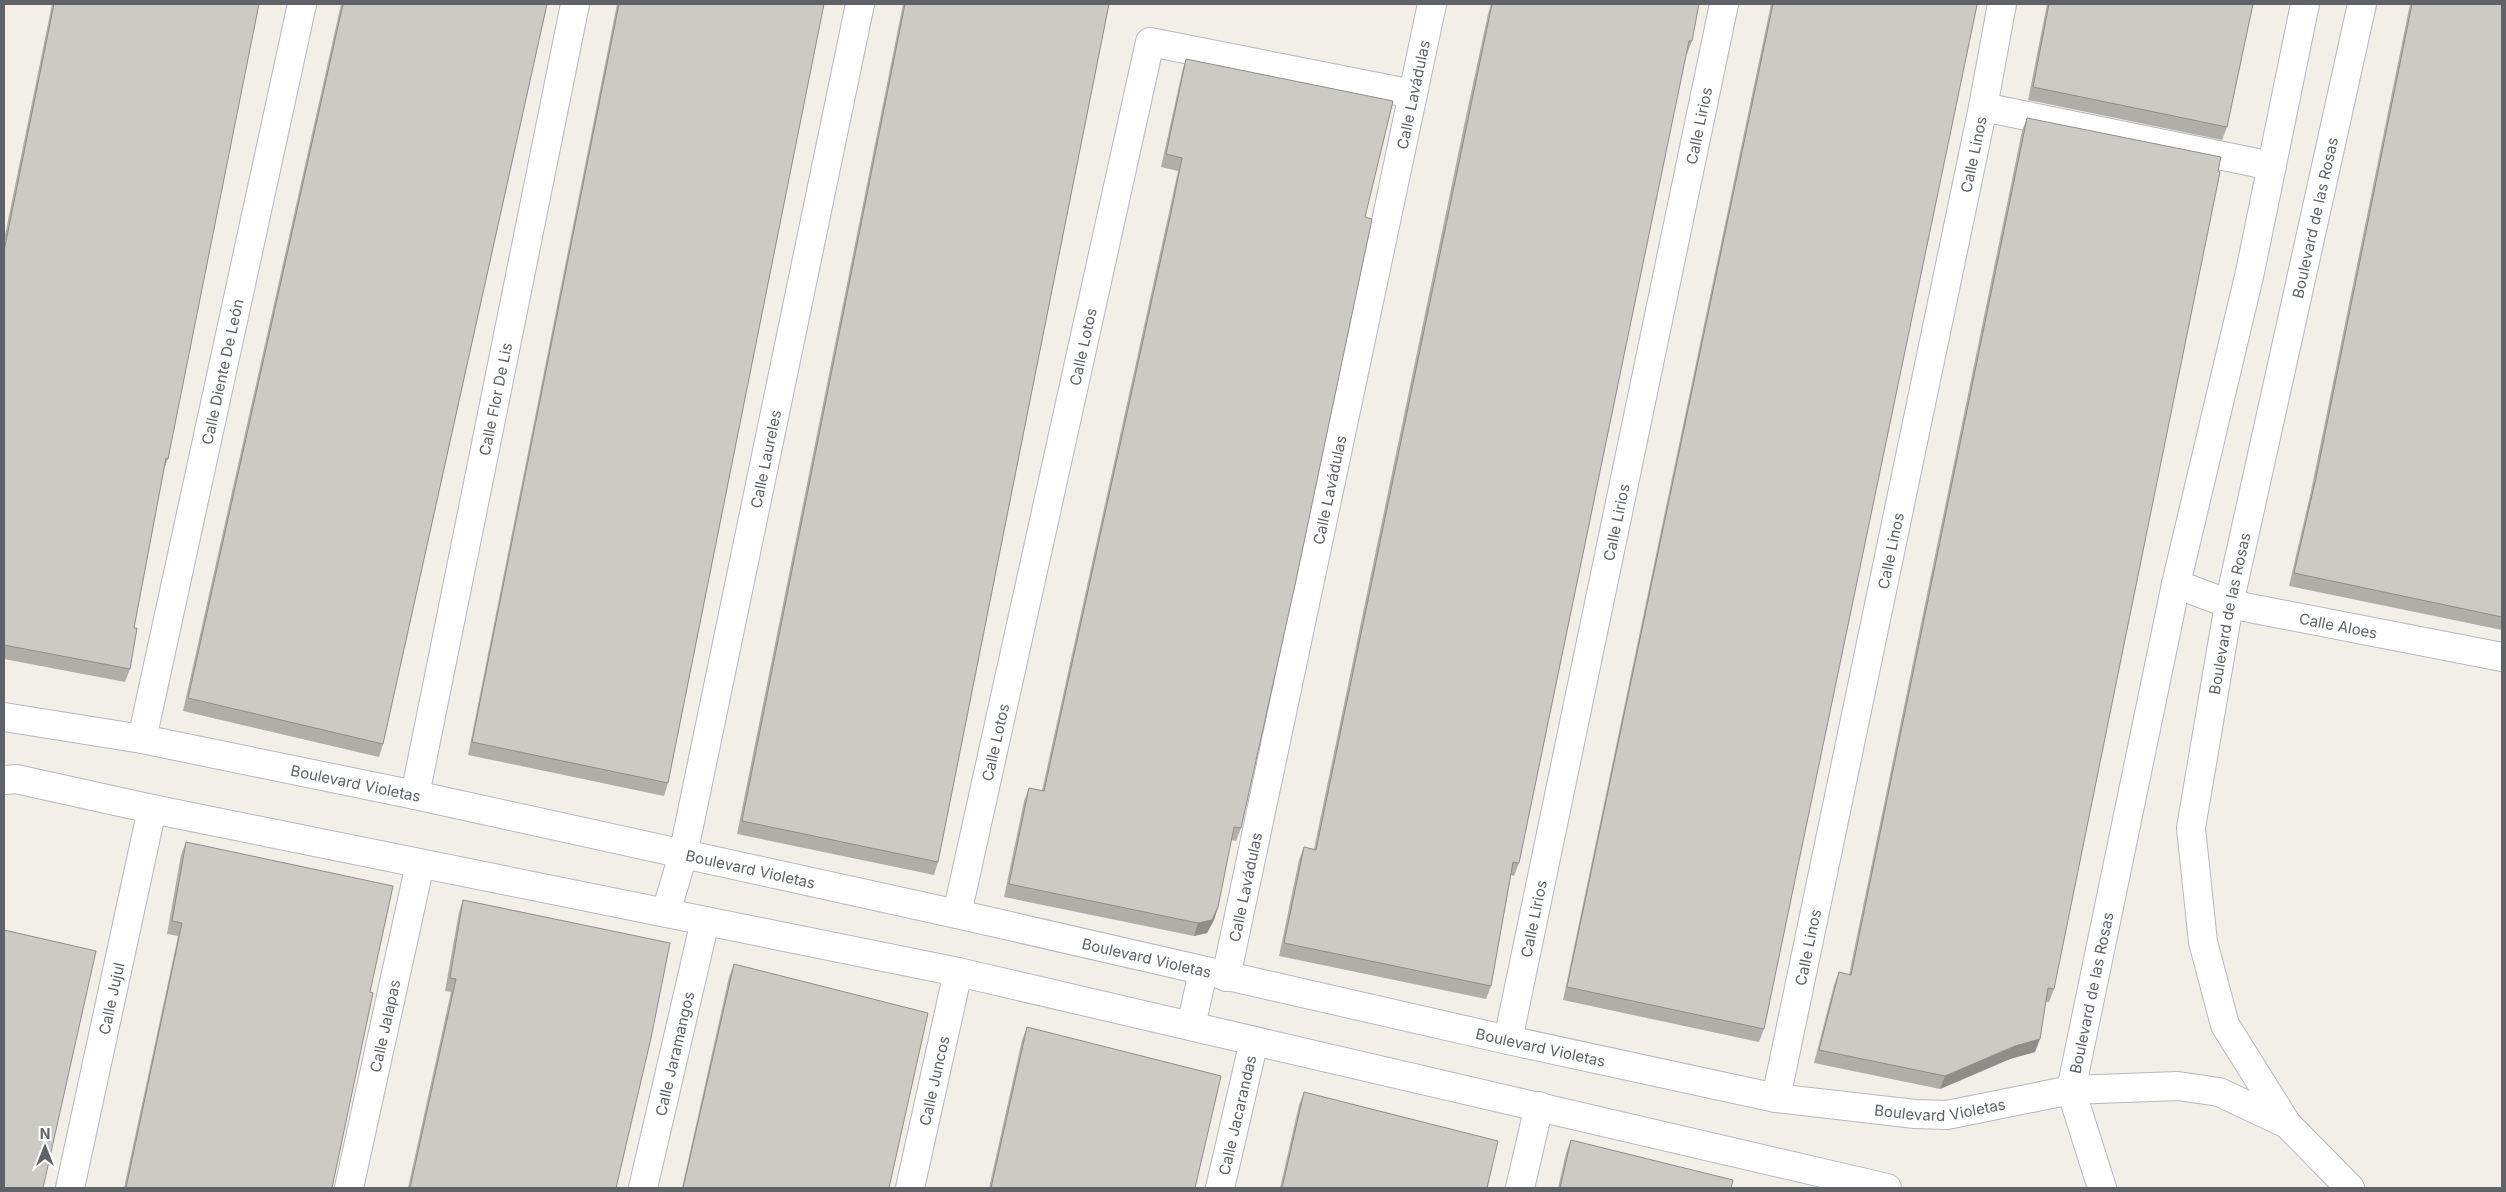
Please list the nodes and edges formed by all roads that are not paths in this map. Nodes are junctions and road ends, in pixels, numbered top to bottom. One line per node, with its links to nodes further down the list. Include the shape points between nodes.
1 (302, 4): 16 (street, Calle Diente De León)
2 (575, 4): 18 (street, Calle Flor De Lis)
3 (860, 4): 20 (street, Calle Laureles)
4 (1432, 4): 9 (street, Calle Lavádulas)
5 (1724, 4): 28 (street, Calle Lirios)
6 (2002, 4): 10 (street, Calle Linos)
7 (2305, 4): 11 (street, Boulevard de las Rosas)
8 (2362, 4): 13 (street, Boulevard de las Rosas)
9 (1413, 94): 23 (street, Calle Lotos, via 1150,42); 26 (street, Calle Lavádulas)
10 (1983, 108): 11 (street); 31 (street, Calle Linos)
11 (2272, 166): 12 (street, Boulevard de las Rosas)
12 (2176, 584): 13 (street, Calle Aloes); 30 (street, Boulevard de las Rosas)
13 (2229, 604): 14 (street, Calle Aloes); 33 (street, Boulevard de las Rosas, via 2192,837 2204,942 2225,1025)
14 (2502, 656)
15 (4, 717): 16 (street, Boulevard Violetas)
16 (142, 739): 18 (street, Boulevard Violetas)
17 (4, 780): 19 (street, via 16,779)
18 (414, 795): 20 (street, Boulevard Violetas)
19 (152, 809): 21 (street); 35 (street, Calle Jujul)
20 (683, 855): 22 (street, Calle Laureles); 23 (street, Boulevard Violetas)
21 (420, 864): 22 (street); 36 (street, Calle Jalapas)
22 (666, 912): 24 (street)
23 (957, 914): 26 (street, Boulevard Violetas)
24 (705, 921): 25 (street); 37 (street, Calle Jaramangos)
25 (958, 972): 27 (street); 38 (street, Calle Juncos)
26 (1215, 974): 27 (street, Calle Lavádulas); 28 (street, Boulevard Violetas)
27 (1191, 1026): 29 (street)
28 (1508, 1040): 31 (street, Boulevard Violetas)
29 (1254, 1041): 32 (street); 39 (street, Calle Jacarandas)
30 (2071, 1090): 31 (street, Boulevard Violetas, via 1947,1115); 33 (street, Boulevard Violetas, via 2178,1086 2219,1092); 42 (street, Boulevard de las Rosas)
31 (1776, 1098)
32 (1539, 1106): 34 (street); 40 (street)
33 (2287, 1124): 43 (street, Boulevard de las Rosas)
34 (1799, 1179): 41 (street)
35 (70, 1188)
36 (349, 1188)
37 (643, 1188)
38 (910, 1188)
39 (1220, 1188)
40 (1520, 1188)
41 (1887, 1188)
42 (2102, 1188)
43 (2350, 1188)

